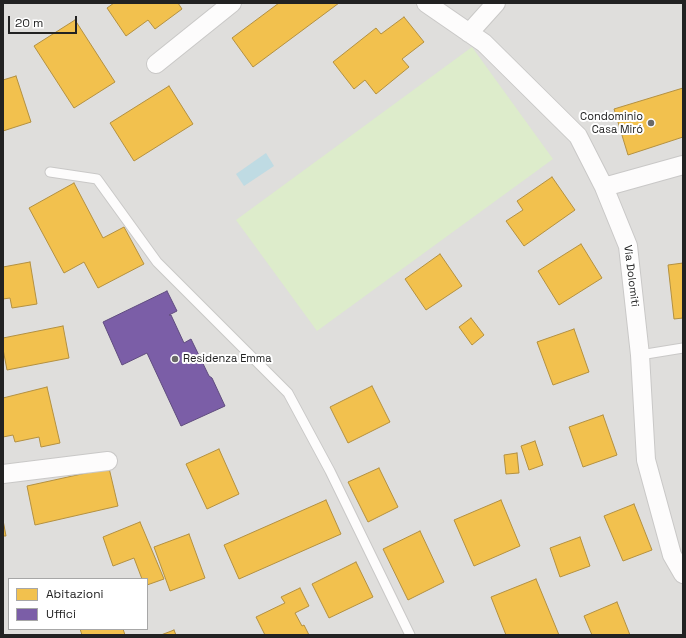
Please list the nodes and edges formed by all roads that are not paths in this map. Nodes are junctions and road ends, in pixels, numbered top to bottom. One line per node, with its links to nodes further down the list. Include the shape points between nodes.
1 (232, 3): 5 (street)
2 (426, 3): 4 (street, Via Dolomiti)
3 (496, 3): 4 (street)
4 (469, 33): 8 (street, Via Dolomiti, via 484,43 578,136)
5 (156, 64)
6 (683, 165): 8 (street)
7 (50, 172): 14 (lane, via 97,178 157,262 288,392 330,471)
8 (604, 187): 10 (street, Via Dolomiti, via 628,246)
9 (683, 348): 10 (lane)
10 (640, 354): 13 (street, Via Dolomiti, via 646,460 672,556)
11 (108, 461): 12 (street)
12 (3, 474)
13 (683, 574)
14 (410, 635)

